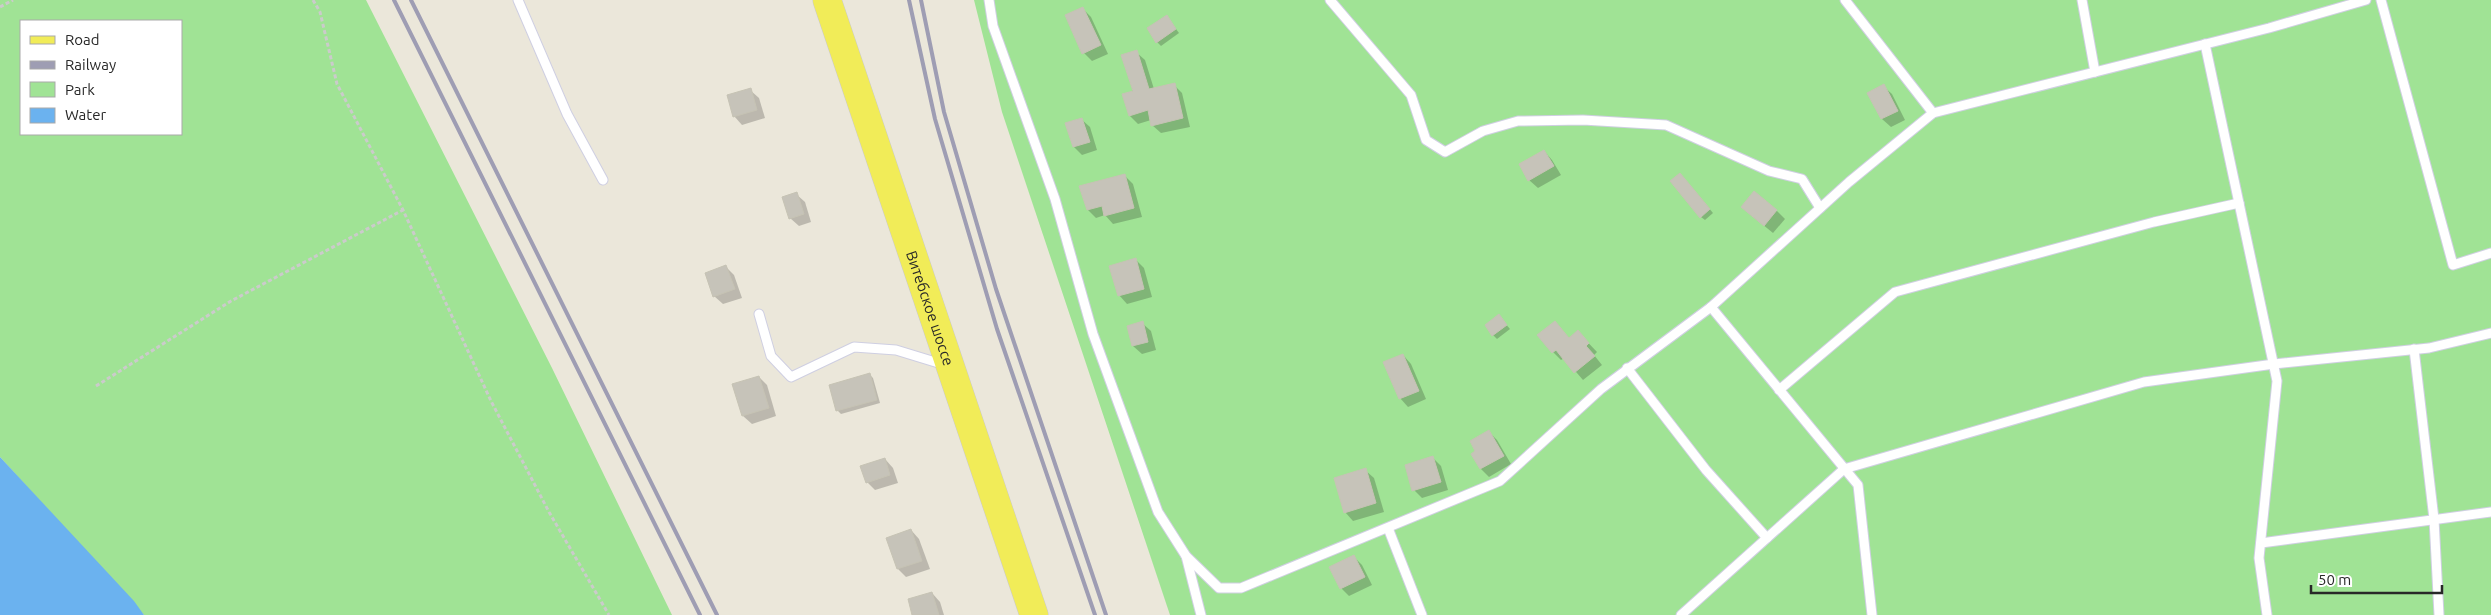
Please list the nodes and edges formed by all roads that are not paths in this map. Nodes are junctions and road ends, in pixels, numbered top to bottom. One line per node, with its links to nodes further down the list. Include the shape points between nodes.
1 (518, 0): 12 (lane, via 567,114)
2 (827, 0): 21 (main road, Витебское шоссе)
3 (989, 0): 30 (lane, via 993,26 1055,199 1092,334 1158,512)
4 (1330, 0): 14 (lane, via 1411,95 1426,140 1444,152 1483,131 1518,122 1583,120 1666,125 1768,171 1802,179)
5 (1845, 0): 11 (lane)
6 (2082, 0): 10 (lane)
7 (2366, 0): 9 (lane)
8 (2382, 0): 15 (lane, via 2453,265)
9 (2205, 44): 10 (lane); 13 (lane)
10 (2095, 72): 11 (lane)
11 (1933, 113): 14 (lane)
12 (603, 180)
13 (2239, 203): 20 (lane); 23 (lane, via 2154,222 1896,292)
14 (1820, 208): 16 (lane)
15 (2491, 253)
16 (1711, 307): 22 (lane); 23 (lane)
17 (759, 314): 21 (lane, via 771,356 791,377 854,348 896,350)
18 (2491, 333): 19 (lane)
19 (2414, 349): 20 (lane); 26 (lane)
20 (2274, 364): 24 (lane, via 2144,382); 29 (lane, via 2278,380)
21 (950, 366): 31 (main road, Витебское шоссе)
22 (1627, 368): 27 (lane, via 1500,481); 28 (lane, via 1706,470)
23 (1779, 390): 24 (lane)
24 (1844, 469): 28 (lane); 35 (lane, via 1858,485)
25 (2491, 512): 26 (lane)
26 (2434, 519): 29 (lane); 37 (lane)
27 (1388, 528): 30 (lane, via 1241,588 1219,588); 33 (lane)
28 (1767, 538): 34 (lane)
29 (2260, 543): 36 (lane)
30 (1186, 556): 32 (lane)
31 (1034, 615)
32 (1201, 615)
33 (1422, 615)
34 (1681, 615)
35 (1872, 615)
36 (2267, 615)
37 (2440, 615)

